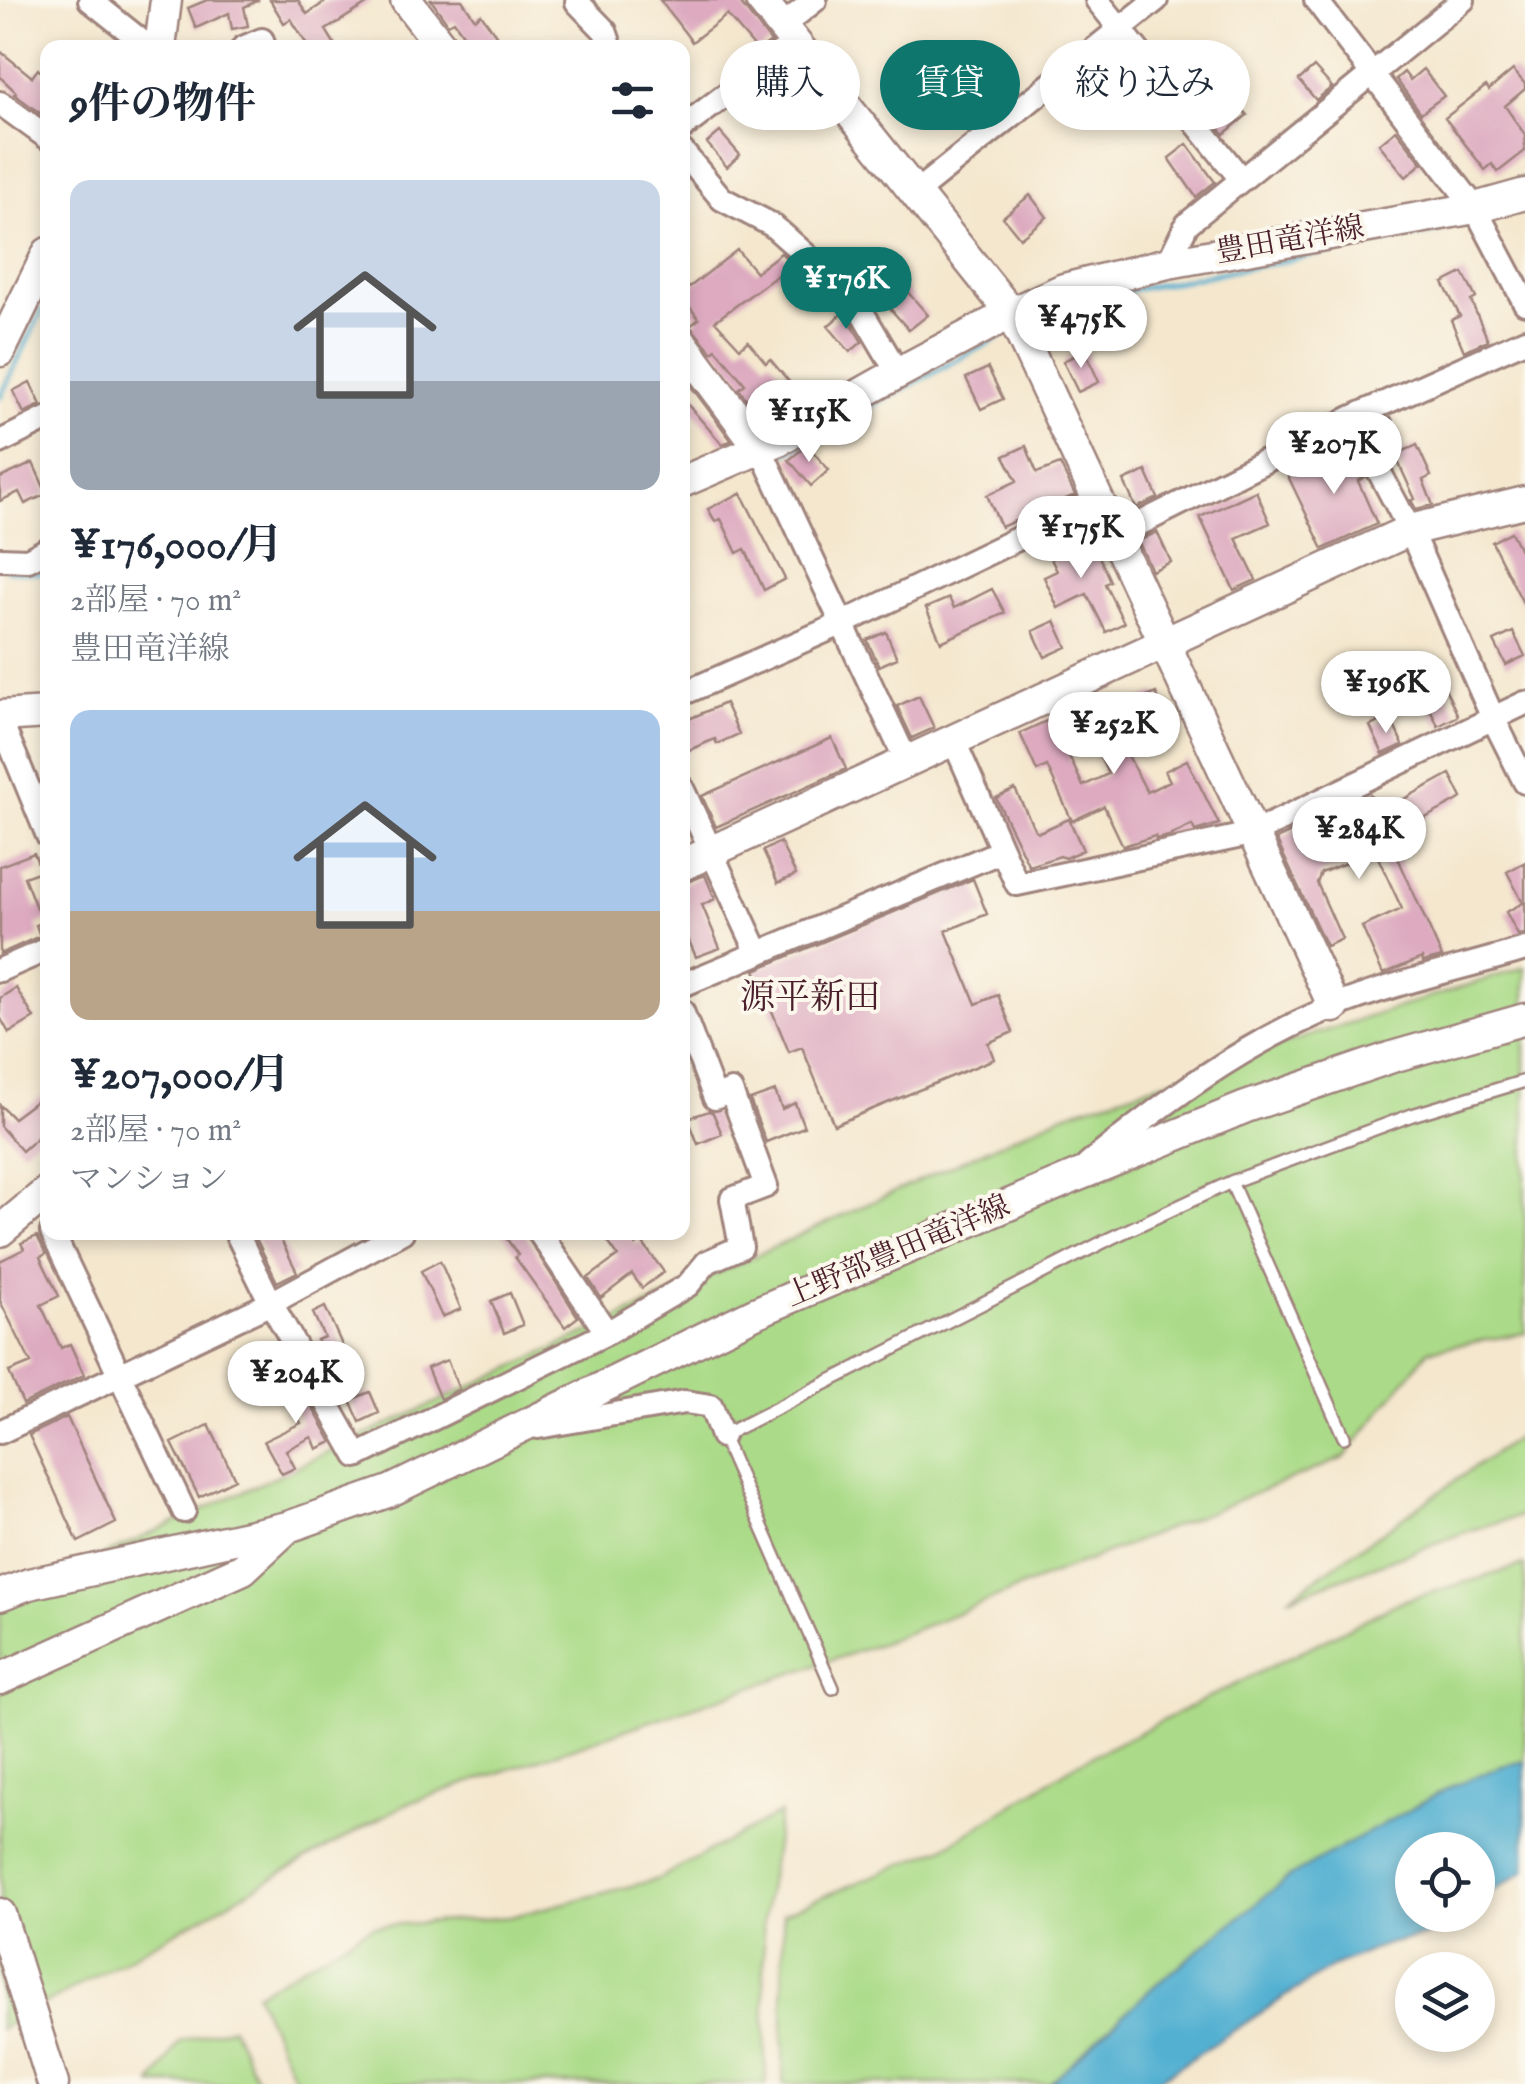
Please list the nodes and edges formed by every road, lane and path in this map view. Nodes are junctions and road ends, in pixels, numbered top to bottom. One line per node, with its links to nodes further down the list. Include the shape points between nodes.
1 (90, 0): 13 (street)
2 (166, 0): 14 (main road)
3 (406, 0): 15 (main road)
4 (761, 0): 12 (main road)
5 (815, 0): 12 (street)
6 (1097, 0): 11 (street)
7 (1156, 0): 11 (street)
8 (1316, 0): 17 (street)
9 (1463, 0): 17 (street)
10 (577, 2): 16 (street)
11 (1120, 28): 22 (street); 23 (street)
12 (788, 35): 19 (street); 23 (main road)
13 (140, 40)
14 (161, 40)
15 (437, 40)
16 (609, 40)
17 (1372, 71): 22 (street); 25 (street)
18 (0, 103): 20 (street)
19 (690, 121)
20 (40, 132)
21 (690, 161): 33 (street, via 722,199 772,225 853,297)
22 (1241, 180): 26 (street, via 1187,224)
23 (915, 193): 29 (main road)
24 (1525, 194): 25 (main road, 豊田竜洋線)
25 (1475, 208): 26 (main road, 豊田竜洋線); 28 (street)
26 (1168, 263): 29 (main road, 豊田竜洋線, via 1064,289)
27 (40, 269): 31 (main road)
28 (1525, 303)
29 (1010, 313): 33 (main road, 豊田竜洋線); 39 (main road)
30 (1525, 340): 34 (street)
31 (0, 350)
32 (690, 354): 37 (main road)
33 (898, 372): 37 (main road, 豊田竜洋線)
34 (1351, 418): 41 (street); 42 (street)
35 (40, 422): 36 (street)
36 (0, 442)
37 (760, 448): 38 (main road, 豊田竜洋線); 45 (street)
38 (690, 478)
39 (1098, 500): 42 (main road); 45 (street)
40 (1525, 502): 41 (main road)
41 (1410, 530): 46 (main road); 51 (street)
42 (1115, 536): 46 (main road)
43 (40, 557): 44 (street)
44 (0, 559)
45 (841, 624): 47 (street); 53 (street)
46 (1164, 644): 52 (main road); 57 (main road)
47 (690, 690)
48 (1525, 703): 51 (street)
49 (40, 713): 50 (main road)
50 (0, 717): 56 (street)
51 (1493, 718): 54 (street); 57 (street)
52 (953, 739): 53 (main road); 58 (street)
53 (906, 760): 59 (main road)
54 (1525, 782)
55 (690, 805): 59 (street)
56 (40, 816)
57 (1251, 834): 58 (street, via 1017,884); 66 (main road)
58 (1002, 851): 63 (street)
59 (712, 852): 60 (main road); 63 (street)
60 (690, 862)
61 (1525, 949): 66 (street)
62 (40, 952): 64 (street)
63 (758, 952): 65 (street)
64 (0, 970)
65 (690, 982)
66 (1334, 1007): 70 (street, via 1204,1078)
67 (1525, 1019): 70 (main road, 上野部豊田竜洋線, via 1282,1095)
68 (690, 1033): 79 (street, via 714,1098 731,1091 766,1186 732,1199 741,1247)
69 (1525, 1081): 71 (lane)
70 (1074, 1177): 82 (main road, 上野部豊田竜洋線, via 755,1314)
71 (1231, 1182): 83 (lane); 84 (lane)
72 (40, 1206): 73 (main road)
73 (0, 1231)
74 (56, 1240): 80 (street)
75 (240, 1240): 78 (street)
76 (387, 1240): 78 (street)
77 (544, 1240): 79 (street)
78 (271, 1303): 79 (street, via 357,1456); 80 (street)
79 (606, 1332)
80 (119, 1374): 81 (street); 85 (street)
81 (0, 1432)
82 (509, 1433): 83 (street, via 685,1402 710,1406); 86 (main road, 上野部豊田竜洋線, via 390,1492)
83 (722, 1436): 89 (lane)
84 (1344, 1437)
85 (184, 1512)
86 (288, 1528): 87 (main road, 上野部豊田竜洋線); 88 (main road, 上野部豊田竜洋線, via 243,1568)
87 (0, 1594)
88 (0, 1679)
89 (833, 1688)
90 (0, 1914): 91 (main road)
91 (52, 2084)

